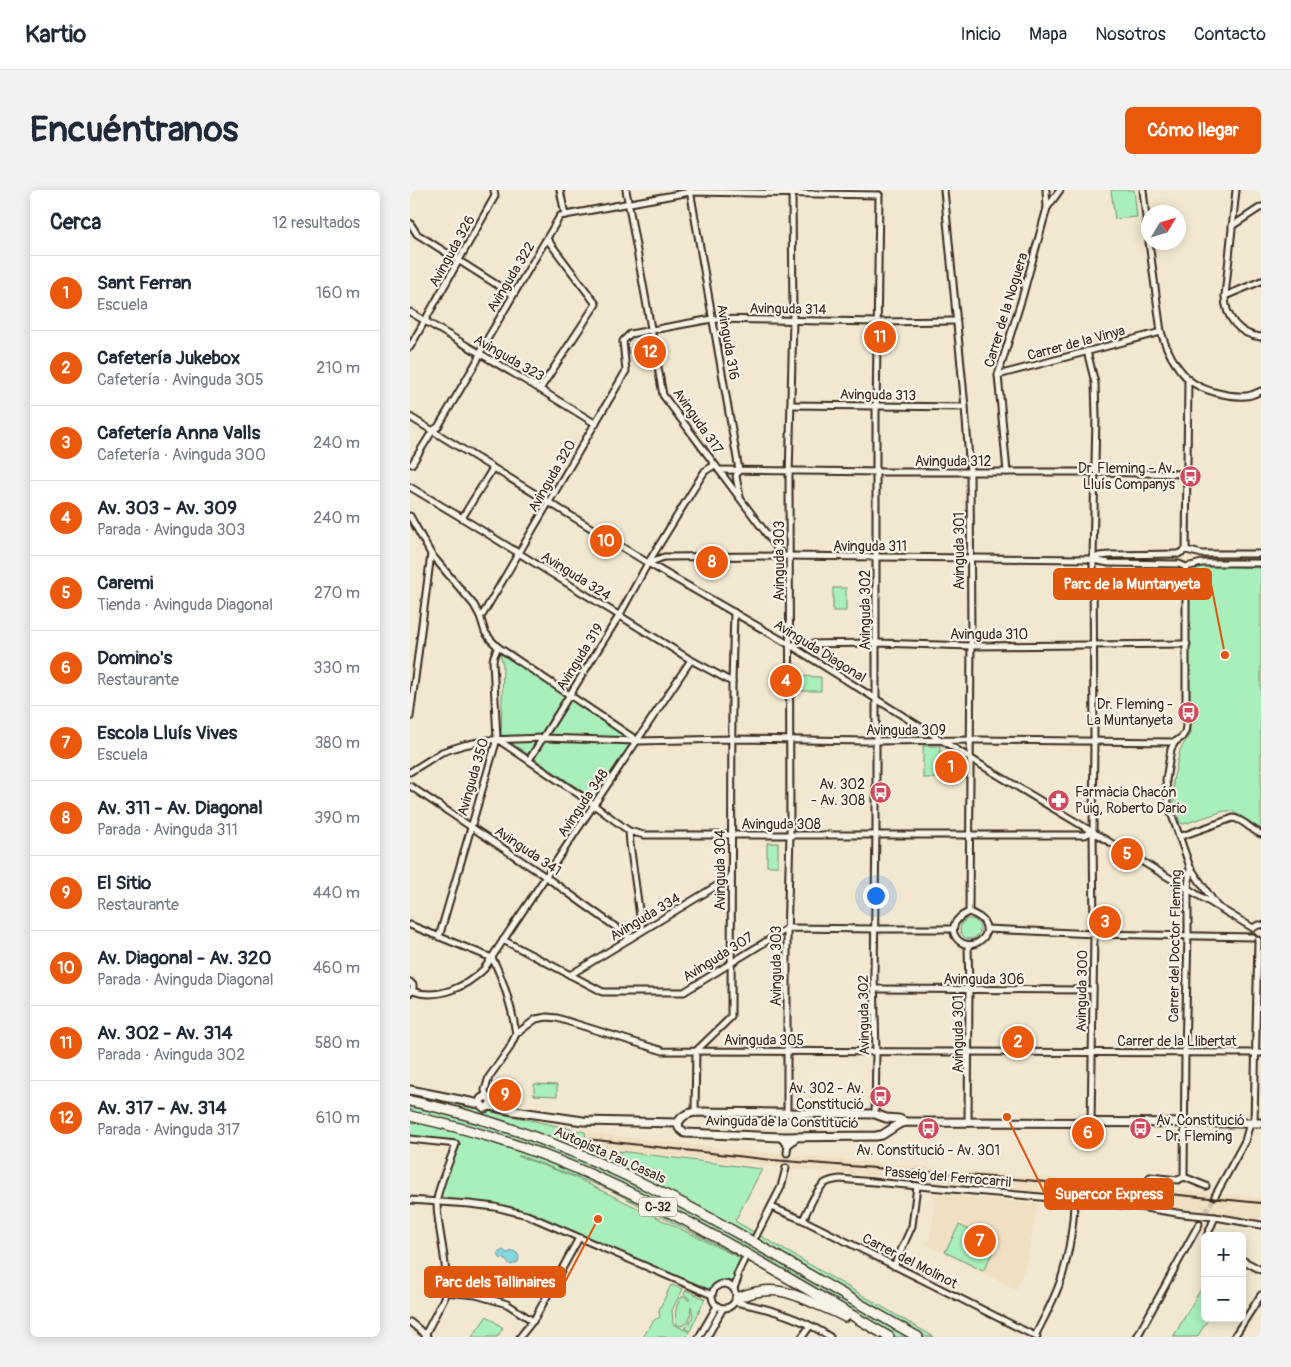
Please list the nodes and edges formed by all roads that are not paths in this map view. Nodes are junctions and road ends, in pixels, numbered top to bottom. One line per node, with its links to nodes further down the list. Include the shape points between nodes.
1 (494, 190): 21 (street, Avinguda 326, via 495,196)
2 (560, 190): 16 (street)
3 (626, 190): 12 (street, Avinguda 317)
4 (944, 190): 28 (street, Avinguda 301)
5 (1046, 190): 15 (street)
6 (1060, 190): 15 (street, Carrer de la Noguera)
7 (1143, 190): 13 (street)
8 (1236, 190): 18 (street)
9 (690, 191): 10 (street); 12 (street); 26 (street, Avinguda 316)
10 (792, 192): 11 (street); 27 (street, Avinguda 303)
11 (877, 193): 30 (street, Avinguda 302)
12 (629, 204): 16 (street); 31 (street, Avinguda 317)
13 (1145, 205)
14 (1261, 207): 18 (street)
15 (1048, 208): 38 (street, Carrer de la Noguera)
16 (565, 215): 19 (street, Avinguda 322, via 560,216)
17 (410, 223): 21 (street, via 417,234)
18 (1232, 226): 24 (street)
19 (547, 239): 23 (street, Avinguda 322); 40 (street, via 596,304)
20 (1150, 250): 32 (street)
21 (459, 260): 23 (street); 29 (street, Avinguda 326)
22 (1261, 281): 24 (street)
23 (513, 295): 37 (street, Avinguda 322)
24 (1224, 296): 33 (street, via 1229,315 1240,328)
25 (410, 312): 29 (street, Avinguda 323)
26 (712, 319): 27 (street, Avinguda 314); 31 (street, Avinguda 314); 51 (street, Avinguda 316)
27 (793, 320): 30 (street, Avinguda 314); 42 (street, Avinguda 303)
28 (956, 321): 30 (street, Avinguda 314); 44 (street, Avinguda 301)
29 (425, 322): 35 (street, Avinguda 326); 37 (street, Avinguda 323)
30 (878, 322): 43 (street, Avinguda 302)
31 (652, 329): 34 (street, Avinguda 314, via 630,334); 50 (street, Avinguda 317, via 663,395)
32 (1161, 332): 36 (street, Carrer de la Vinya); 39 (street, via 1165,346)
33 (1261, 337)
34 (623, 341): 46 (street, Avinguda 320, via 626,371)
35 (410, 347)
36 (1087, 351): 38 (street, Carrer de la Vinya); 56 (street, Avinguda 300, via 1095,384)
37 (479, 353): 40 (street, Avinguda 323); 47 (street, Avinguda 322, via 456,397)
38 (998, 375): 55 (street, Carrer de la Noguera)
39 (1188, 380): 41 (street, via 1206,390 1225,395 1248,396); 57 (street)
40 (540, 389): 46 (street, Avinguda 323)
41 (1261, 391)
42 (791, 405): 43 (street, Avinguda 313); 52 (street, Avinguda 303)
43 (876, 406): 44 (street, Avinguda 313); 53 (street, Avinguda 302)
44 (965, 407): 54 (street, Avinguda 301)
45 (410, 416): 47 (street, Avinguda Diagonal)
46 (596, 424): 60 (street, Avinguda 320)
47 (433, 430): 48 (street); 49 (street, Avinguda Diagonal)
48 (412, 464)
49 (493, 468): 60 (street, Avinguda Diagonal); 62 (street)
50 (717, 468): 51 (street, Avinguda 312); 59 (street, Avinguda 317); 73 (street, Avinguda 319, via 705,471)
51 (739, 470): 52 (street, Avinguda 312); 59 (street, Avinguda 316, via 736,476)
52 (790, 471): 53 (street, Avinguda 312); 69 (street, Avinguda 303)
53 (876, 472): 54 (street, Avinguda 312); 70 (street, Avinguda 302)
54 (970, 472): 55 (street, Avinguda 312); 71 (street, Avinguda 301)
55 (1007, 472): 56 (street, Avinguda 312)
56 (1094, 472): 57 (street, Avinguda 312); 72 (street, Avinguda 300)
57 (1187, 474): 63 (street)
58 (410, 488): 62 (street, Avinguda 324)
59 (740, 498): 68 (street, Avinguda 317)
60 (549, 503): 65 (street, Avinguda 320); 73 (street, Avinguda Diagonal)
61 (410, 516): 64 (street)
62 (462, 518): 65 (street, Avinguda 324)
63 (1189, 551): 66 (street); 67 (street); 76 (street, via 1195,558)
64 (431, 554): 79 (street); 91 (street)
65 (519, 554): 79 (street, Avinguda 320); 80 (street, Avinguda 324)
66 (1178, 554): 72 (street, via 1110,555); 75 (street)
67 (1261, 554)
68 (783, 556): 69 (street, Avinguda 311); 73 (street, Avinguda 311, via 664,557)
69 (790, 556): 70 (street, Avinguda 311); 83 (street, Avinguda 303)
70 (876, 557): 71 (street, Avinguda 311); 81 (street, Avinguda 302)
71 (971, 557): 72 (street, Avinguda 311); 85 (street, Avinguda 301)
72 (1093, 559): 75 (street, via 1109,563); 84 (street, Avinguda 300)
73 (648, 563): 78 (street, Avinguda Diagonal); 80 (street, Avinguda 319)
74 (1261, 563): 76 (street, via 1202,562)
75 (1179, 564): 77 (street)
76 (1192, 565): 77 (street)
77 (1186, 568): 82 (street, Carrer del Doctor Fleming)
78 (734, 612): 83 (street, Avinguda Diagonal); 88 (street, Avinguda 304)
79 (480, 616): 86 (street, via 485,632)
80 (619, 616): 87 (street, Avinguda 324); 89 (street, Avinguda 319)
81 (877, 643): 83 (street, Avinguda 310); 85 (street, Avinguda 310); 90 (street, Avinguda 302)
82 (1187, 644): 84 (street, Avinguda 310); 101 (street, Carrer del Doctor Fleming, via 1186,726 1182,737)
83 (790, 645): 90 (street, Avinguda Diagonal); 95 (street, Avinguda 303)
84 (1094, 645): 85 (street, Avinguda 310); 100 (street, Avinguda 300)
85 (971, 646): 97 (street, Avinguda 301)
86 (498, 647): 89 (street); 93 (street, Avinguda 350, via 494,656)
87 (691, 660): 88 (street, Avinguda 324); 98 (street, Avinguda 348)
88 (732, 682): 94 (street, Avinguda 304)
89 (570, 695): 92 (street, Avinguda 319); 98 (street)
90 (876, 699): 96 (street, Avinguda 302); 99 (street, Avinguda Diagonal)
91 (410, 717)
92 (544, 738): 93 (street, Avinguda 309); 98 (street, Avinguda 309); 103 (street, Avinguda 319)
93 (497, 739): 103 (street, Avinguda 308); 104 (street, Avinguda 309, via 464,744 442,752); 107 (street, Avinguda 350)
94 (732, 739): 95 (street, Avinguda 309); 98 (street, Avinguda 309); 112 (street, Avinguda 304)
95 (789, 740): 96 (street, Avinguda 309); 110 (street, Avinguda 303)
96 (876, 740): 99 (street, Avinguda 309); 113 (street, Avinguda 302)
97 (970, 740): 99 (street, Avinguda 309); 100 (street, Avinguda 309); 102 (street, Avinguda 301)
98 (638, 741): 106 (street, Avinguda 348)
99 (944, 741): 102 (street, Avinguda Diagonal)
100 (1094, 741): 101 (street, Avinguda 309); 109 (street, Avinguda 300)
101 (1175, 742): 115 (street, Carrer del Doctor Fleming, via 1166,780 1168,804)
102 (970, 758): 109 (street, Avinguda Diagonal); 114 (street, Avinguda 301)
103 (529, 760): 106 (street, Avinguda 308)
104 (410, 772)
105 (410, 786): 107 (street, Avinguda 341)
106 (594, 805): 108 (street, Avinguda 308); 117 (street, Avinguda 348)
107 (470, 827): 117 (street, Avinguda 341); 132 (street, Avinguda 350)
108 (629, 831): 112 (street, Avinguda 308, via 644,835); 129 (street)
109 (1093, 831): 114 (street, Avinguda 308, via 1085,835); 119 (street, Avinguda Diagonal); 130 (street, Avinguda 300)
110 (790, 834): 112 (street, Avinguda 308); 113 (street, Avinguda 308); 124 (street, Avinguda 303)
111 (1261, 834): 115 (street, via 1235,818)
112 (731, 835): 118 (street, Avinguda 304)
113 (876, 836): 114 (street, Avinguda 308); 127 (street, Avinguda 302)
114 (970, 836): 121 (street, Avinguda 301)
115 (1178, 837): 116 (street, Carrer del Doctor Fleming)
116 (1190, 867): 119 (street, Carrer del Doctor Fleming); 120 (street, Avinguda Diagonal)
117 (546, 877): 133 (street, Avinguda 341); 135 (street, Avinguda 348)
118 (731, 878): 129 (street, Avinguda 334); 138 (street, Avinguda 304)
119 (1188, 889): 120 (street, Avinguda Diagonal); 131 (street, Carrer del Doctor Fleming)
120 (1217, 906): 126 (street, Avinguda Diagonal)
121 (969, 912): 125 (street, via 956,920); 128 (street, via 984,921)
122 (1261, 924): 126 (street)
123 (410, 925): 132 (street)
124 (788, 928): 127 (street); 138 (street, Avinguda 307); 147 (street, Avinguda 303)
125 (953, 928): 127 (street); 136 (street, via 958,941)
126 (1253, 928): 134 (street, via 1252,932)
127 (875, 929): 141 (street, Avinguda 302)
128 (987, 929): 130 (street); 136 (street, via 978,943)
129 (642, 931): 133 (street, Avinguda 334)
130 (1094, 934): 131 (street); 143 (street, Avinguda 300)
131 (1188, 935): 134 (street); 150 (street, Carrer del Doctor Fleming)
132 (439, 937): 137 (street)
133 (631, 938): 139 (street, Avinguda 334)
134 (1258, 939): 152 (street)
135 (504, 940): 137 (street, Avinguda 348); 139 (street, Avinguda 307)
136 (968, 945): 142 (street, Avinguda 301)
137 (492, 958): 144 (street, Avinguda 348, via 474,979 462,986 430,994); 145 (street)
138 (731, 963): 139 (street, Avinguda 307, via 684,992 604,992); 146 (street, Avinguda 304, via 731,1017)
139 (570, 975)
140 (410, 982): 144 (street, via 413,985)
141 (874, 989): 142 (street, Avinguda 306); 148 (street, Avinguda 302)
142 (969, 990): 143 (street, Avinguda 306); 149 (street, Avinguda 301)
143 (1092, 990): 151 (street, Avinguda 300)
144 (411, 992)
145 (516, 1034): 146 (street, Avinguda 305, via 536,1019 547,1017 663,1051); 154 (street, Avinguda 305, via 489,1077)
146 (696, 1051): 147 (street, Avinguda 305); 158 (street)
147 (788, 1052): 148 (street, Avinguda 305); 159 (street, Avinguda 303)
148 (876, 1052): 149 (street, Avinguda 305); 160 (street, Avinguda 302)
149 (969, 1052): 151 (street, Avinguda 305); 165 (street, Avinguda 301)
150 (1185, 1052): 151 (street, Carrer de la Llibertat); 152 (street, Carrer de la Llibertat); 168 (street, Carrer del Doctor Fleming)
151 (1092, 1053): 166 (street, Avinguda 300)
152 (1258, 1053): 167 (street)
153 (410, 1090): 156 (street, Avinguda de la Constitució)
154 (486, 1096): 156 (street, via 481,1098); 157 (street, via 491,1098)
155 (410, 1101): 214 (highway, Autopista Pau Casals / C-32, via 522,1132 611,1168 736,1232)
156 (480, 1104): 157 (street, Avinguda de la Constitució, via 485,1108)
157 (490, 1106): 164 (street, Avinguda de la Constitució, via 583,1121)
158 (695, 1112): 159 (street, Avinguda de la Constitució); 164 (street, Avinguda de la Constitució, via 682,1116)
159 (787, 1112): 160 (street, Avinguda de la Constitució)
160 (875, 1114): 162 (street, Avinguda de la Constitució)
161 (410, 1116): 213 (highway, Autopista Pau Casals / C-32, via 517,1146 610,1183 723,1241)
162 (886, 1118): 163 (street, Avinguda de la Constitució); 169 (street)
163 (905, 1122): 165 (street, Avinguda de la Constitució); 169 (street, Avinguda de la Constitució)
164 (678, 1123): 170 (street, Avinguda de la Constitució, via 685,1133)
165 (968, 1123): 166 (street, Avinguda de la Constitució)
166 (1091, 1123): 168 (street, Avinguda de la Constitució)
167 (1255, 1123): 168 (street, Avinguda de la Constitució); 180 (street)
168 (1184, 1124): 177 (street, Carrer del Doctor Fleming)
169 (890, 1130): 171 (street, Avinguda de la Constitució, via 876,1136)
170 (781, 1137): 171 (street, Avinguda de la Constitució); 173 (street)
171 (796, 1137): 173 (street)
172 (410, 1139): 183 (street, via 456,1144)
173 (788, 1144): 174 (street)
174 (787, 1153)
175 (786, 1168): 184 (street)
176 (1150, 1177): 177 (street, via 1178,1180)
177 (1184, 1177): 179 (street)
178 (917, 1186): 182 (street, Passeig del Ferrocarril); 186 (street, Passeig del Ferrocarril, via 840,1179 830,1181 819,1190); 194 (street, via 912,1226)
179 (1206, 1186)
180 (1215, 1196)
181 (410, 1200): 183 (street)
182 (1074, 1200): 185 (street, Passeig del Ferrocarril); 215 (street, via 1063,1272)
183 (437, 1202): 191 (street, via 495,1207 527,1215); 198 (street)
184 (771, 1207): 186 (street, Carrer del Molinot); 190 (street)
185 (1215, 1217): 188 (street, Passeig del Ferrocarril); 189 (street)
186 (803, 1220): 194 (street, Carrer del Molinot)
187 (1199, 1224): 216 (street)
188 (1261, 1225)
189 (1209, 1232)
190 (756, 1236)
191 (579, 1238): 199 (street); 203 (street)
192 (744, 1260): 196 (street)
193 (1246, 1262): 195 (street)
194 (894, 1266): 215 (street, Carrer del Molinot)
195 (1261, 1270)
196 (737, 1275): 197 (street); 201 (street)
197 (726, 1284): 199 (street, via 717,1286); 201 (street, via 732,1286)
198 (446, 1292): 203 (street, via 476,1295 507,1304); 206 (street)
199 (712, 1294): 202 (street)
200 (1261, 1295): 217 (street)
201 (735, 1296): 202 (street, via 730,1306); 205 (street); 212 (highway, via 770,1290 789,1292)
202 (720, 1307): 208 (street); 209 (street)
203 (533, 1321): 207 (street)
204 (410, 1322): 206 (street)
205 (810, 1326): 210 (street); 211 (street)
206 (426, 1336)
207 (520, 1337)
208 (700, 1337)
209 (707, 1337)
210 (802, 1337)
211 (830, 1337)
212 (882, 1337)
213 (889, 1337)
214 (918, 1337)
215 (1036, 1337)
216 (1136, 1337)
217 (1234, 1337)

